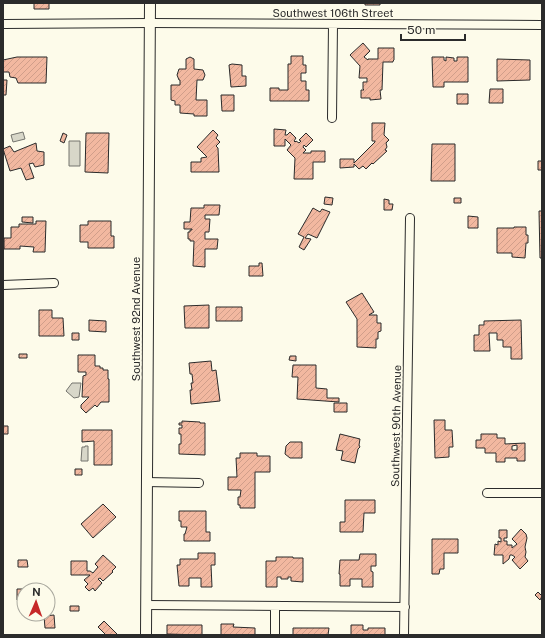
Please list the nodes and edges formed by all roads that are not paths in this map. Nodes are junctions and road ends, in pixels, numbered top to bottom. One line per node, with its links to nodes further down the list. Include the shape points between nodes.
1 (150, 3): 2 (street, Southwest 92nd Avenue)
2 (150, 23): 3 (street, Southwest 106th Street); 4 (street, Southwest 106th Street); 10 (street, Southwest 92nd Avenue)
3 (3, 24)
4 (333, 24): 5 (street, Southwest 106th Street); 6 (street)
5 (542, 25)
6 (332, 118)
7 (410, 218): 16 (street, Southwest 90th Avenue)
8 (54, 283): 9 (street)
9 (3, 285)
10 (146, 482): 11 (street); 14 (street, Southwest 92nd Avenue)
11 (199, 483)
12 (487, 493): 13 (street)
13 (542, 494)
14 (146, 605): 15 (street); 17 (street, Southwest 92nd Avenue)
15 (275, 606): 16 (street); 18 (street)
16 (405, 607): 19 (street, Southwest 90th Avenue)
17 (146, 635)
18 (275, 635)
19 (404, 635)

